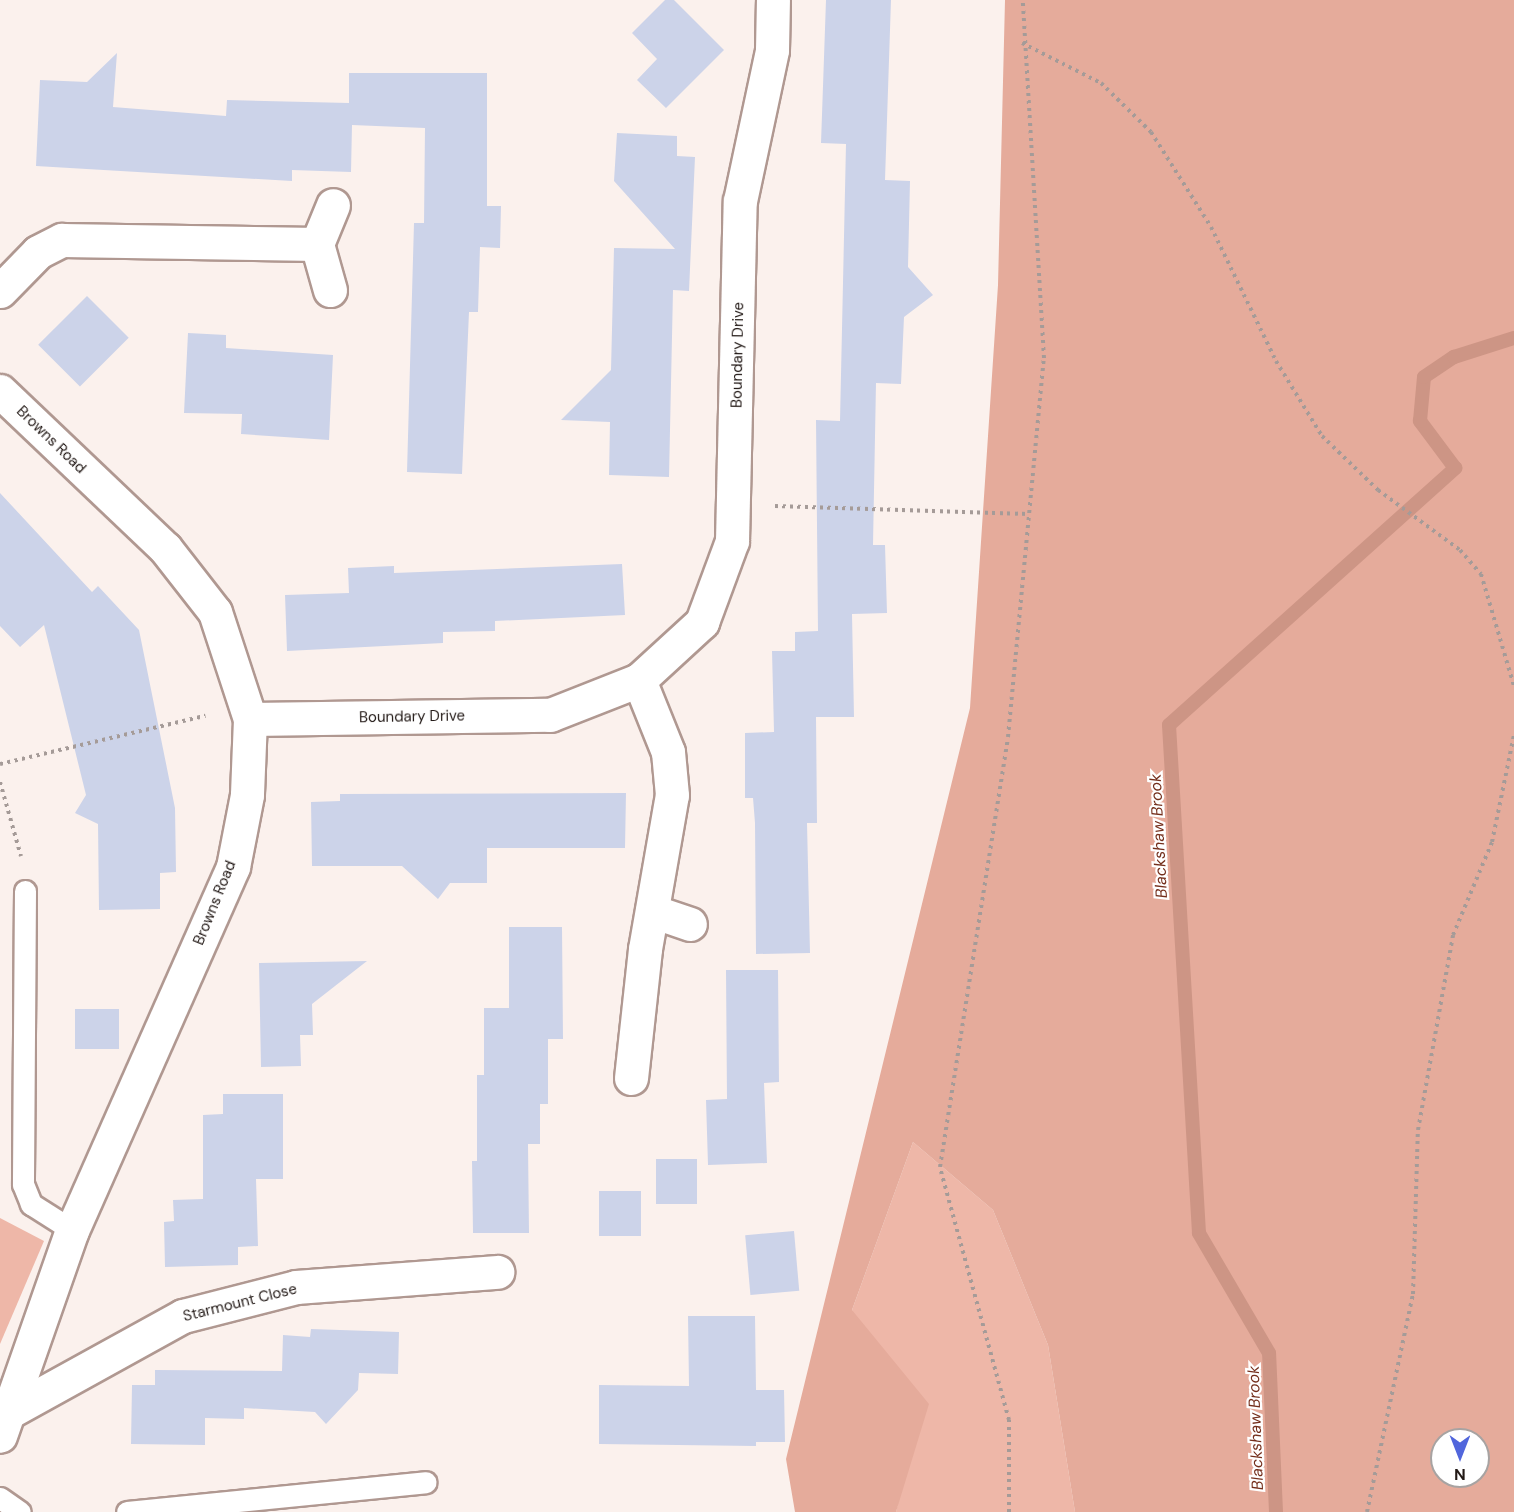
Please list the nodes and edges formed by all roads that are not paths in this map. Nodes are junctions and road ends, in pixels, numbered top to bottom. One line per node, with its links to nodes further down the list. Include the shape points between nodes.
1 (773, 0): 7 (street, Boundary Drive, via 772,50 740,201 735,505 721,583 702,621)
2 (333, 205): 3 (street)
3 (316, 244): 4 (street); 5 (street, via 62,240 38,252)
4 (330, 290)
5 (0, 291)
6 (0, 391): 8 (street, Browns Road, via 165,548 214,612)
7 (639, 680): 8 (street, Boundary Drive, via 550,715); 10 (street, via 668,752 672,795)
8 (248, 713): 13 (street, Browns Road, via 247,795 233,867)
9 (26, 891): 13 (lane, via 23,1184 31,1204)
10 (652, 911): 11 (street); 12 (street)
11 (690, 924)
12 (631, 1078)
13 (72, 1230): 15 (street, Browns Road)
14 (497, 1272): 15 (street, Starmount Close, via 297,1287 183,1316)
15 (3, 1424)
16 (425, 1482): 18 (lane)
17 (0, 1498): 19 (lane)
18 (271, 1505): 20 (lane)
19 (20, 1512)
20 (127, 1512)

